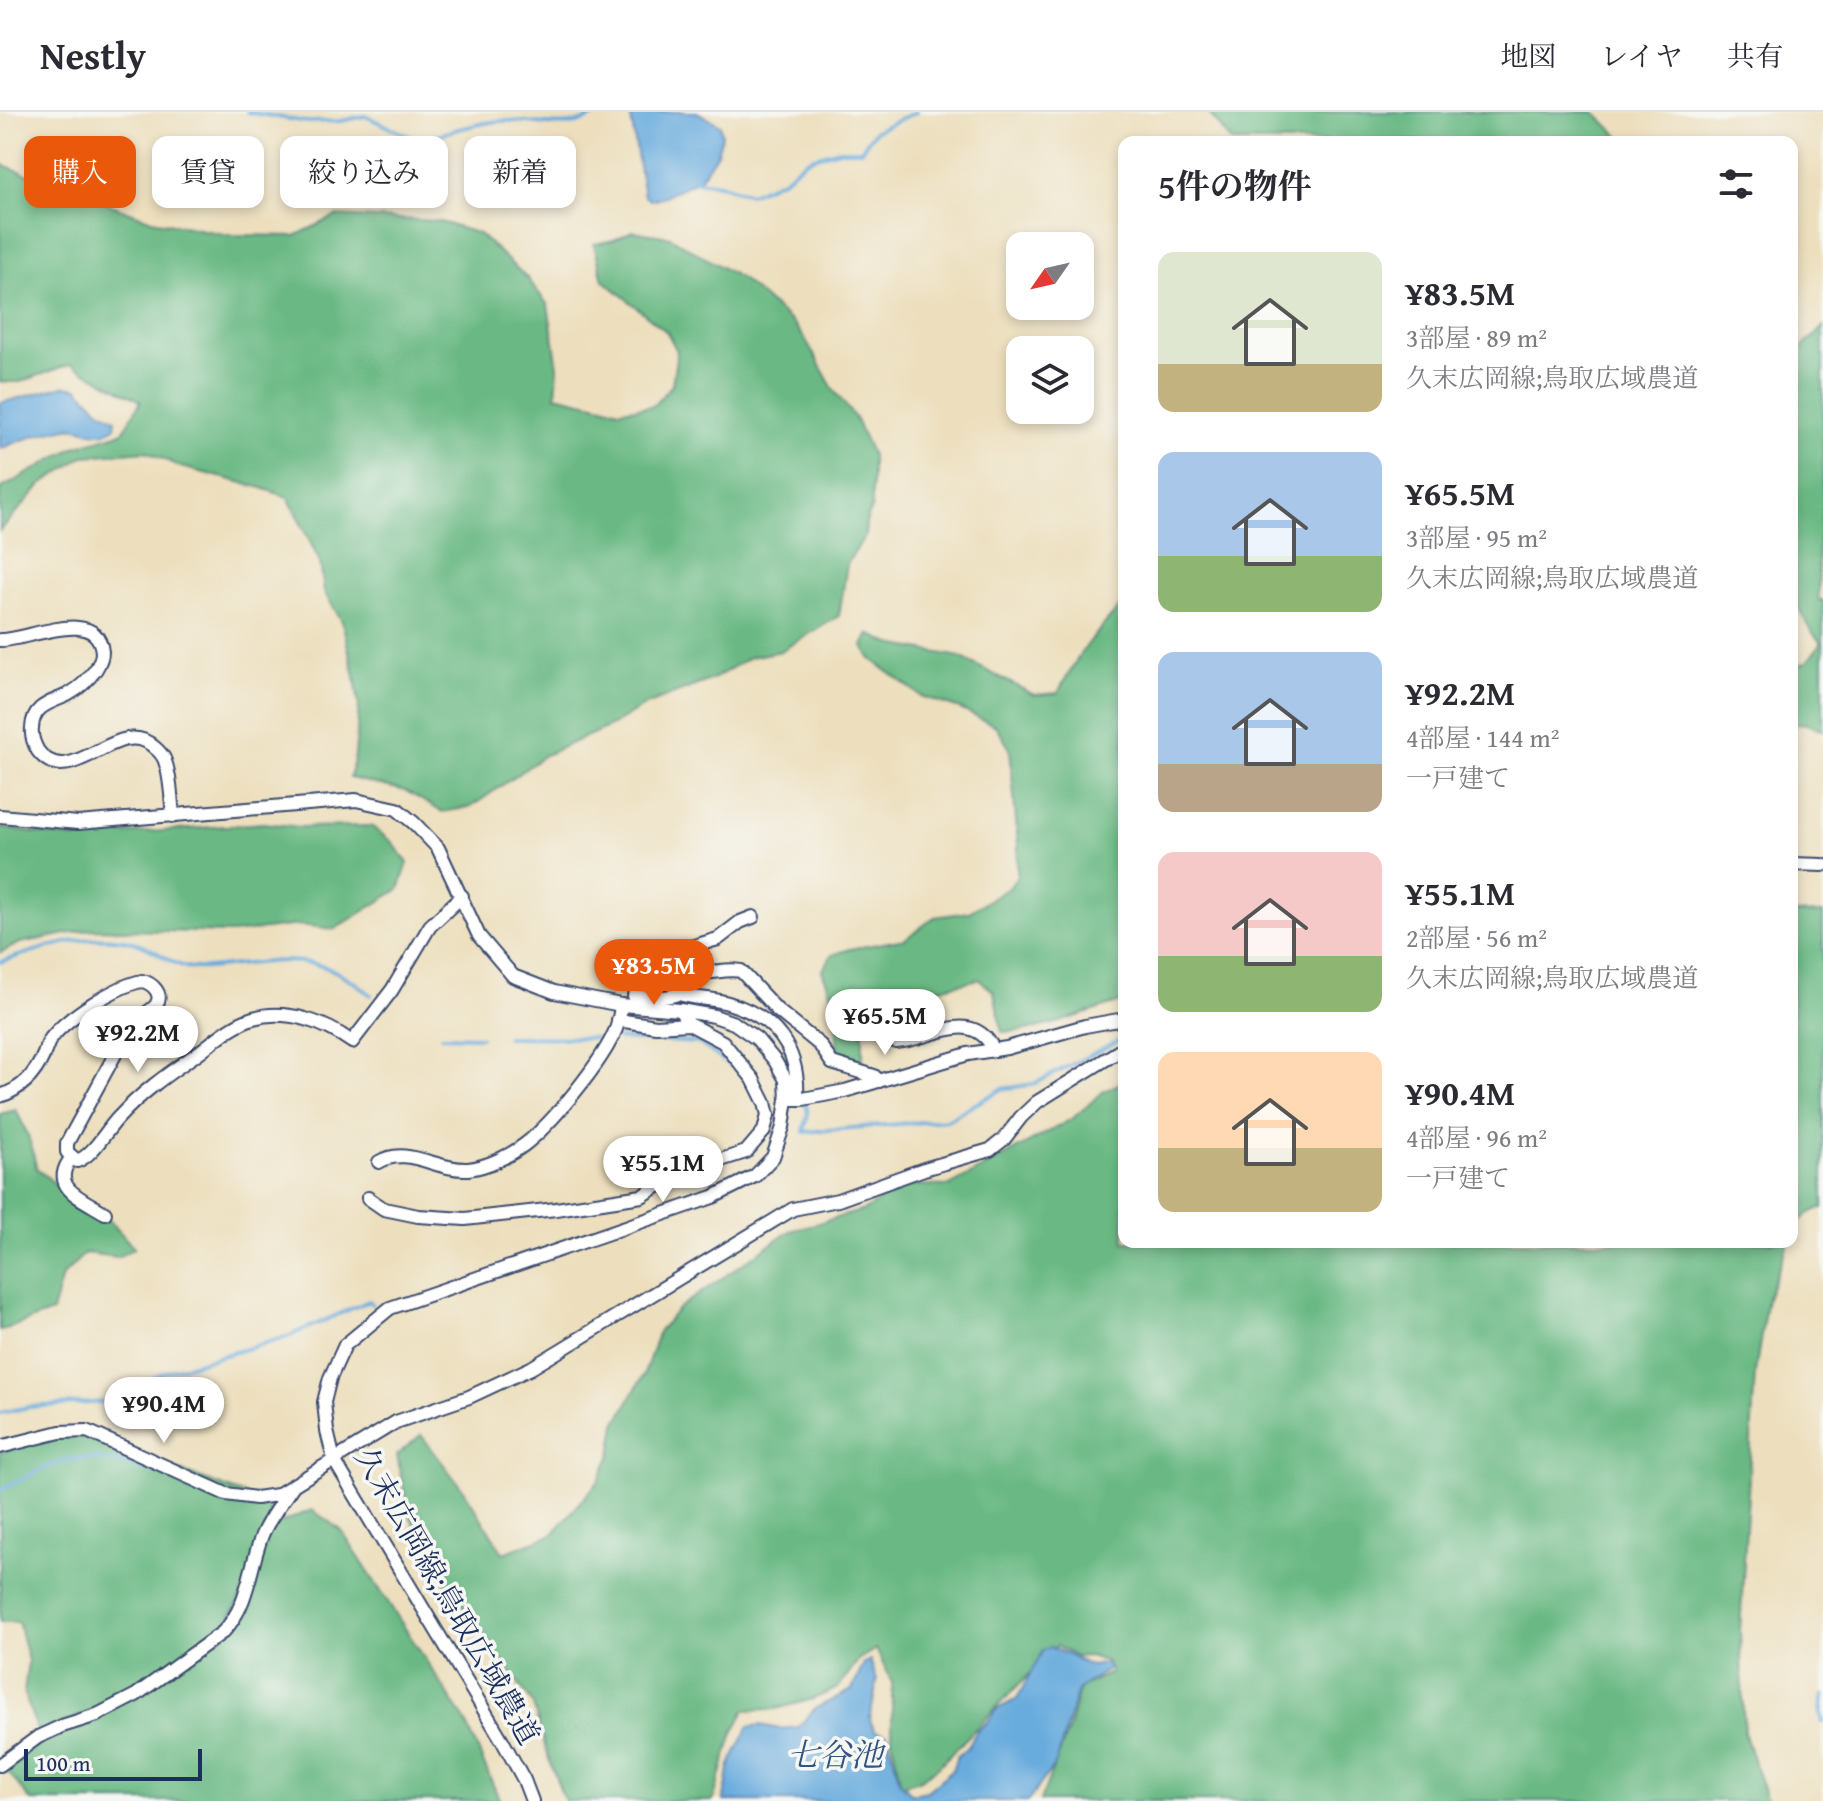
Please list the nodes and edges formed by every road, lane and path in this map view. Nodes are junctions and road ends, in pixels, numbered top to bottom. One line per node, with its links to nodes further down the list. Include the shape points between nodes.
1 (0, 640): 3 (street, via 68,626 94,637 102,650 100,662 84,683 36,711 35,745 50,761 67,763 131,737 151,743 165,759)
2 (0, 816): 3 (street, 久末広岡線;鳥取広域農道, via 78,823)
3 (173, 816): 6 (street, 久末広岡線;鳥取広域農道, via 356,800 397,809 438,848)
4 (1798, 864): 5 (street)
5 (1823, 865)
6 (462, 896): 12 (street, 久末広岡線;鳥取広域農道, via 479,936 513,976 554,992); 22 (street, via 430,926 392,990 352,1042 318,1023 273,1015 252,1019 146,1091 83,1159)
7 (753, 917): 8 (street, via 718,939 677,951)
8 (691, 972): 9 (street, via 691,984); 19 (street, via 741,971 820,1045 832,1063)
9 (679, 994): 10 (street); 21 (street, via 735,1006 775,1029 794,1058)
10 (634, 996)
11 (899, 1002): 17 (street, via 871,1025 922,1019 896,1042 968,1027 983,1034)
12 (621, 1005): 13 (street, 久末広岡線;鳥取広域農道); 14 (street)
13 (680, 1010): 16 (street); 21 (street, 久末広岡線;鳥取広域農道, via 734,1023 757,1039 775,1061)
14 (618, 1020): 16 (street); 23 (street, via 601,1054 552,1117 498,1161 468,1169 396,1155)
15 (1118, 1020): 17 (street)
16 (689, 1024): 24 (street, via 723,1042 765,1103 764,1131 746,1152 677,1174 642,1196 556,1209 465,1219 384,1209)
17 (994, 1050): 19 (street)
18 (1118, 1052): 27 (street, via 1037,1102 990,1150 838,1200 793,1209 531,1368 396,1422)
19 (879, 1081): 21 (street)
20 (0, 1096): 22 (street, via 26,1082 52,1037 90,1004 135,982 150,982 156,1005 124,1038 67,1143)
21 (792, 1099): 27 (street, 久末広岡線;鳥取広域農道, via 773,1157 755,1176 713,1197 390,1308 361,1329 345,1345 324,1402)
22 (72, 1157): 25 (street, via 61,1178)
23 (379, 1162)
24 (368, 1198)
25 (105, 1213)
26 (0, 1447): 28 (street, via 87,1431 226,1494 268,1497)
27 (334, 1460): 28 (street); 30 (street, 久末広岡線;鳥取広域農道, via 502,1740)
28 (293, 1485): 29 (street, via 263,1532 245,1600 223,1632 136,1695 38,1737)
29 (0, 1765)
30 (532, 1801)

